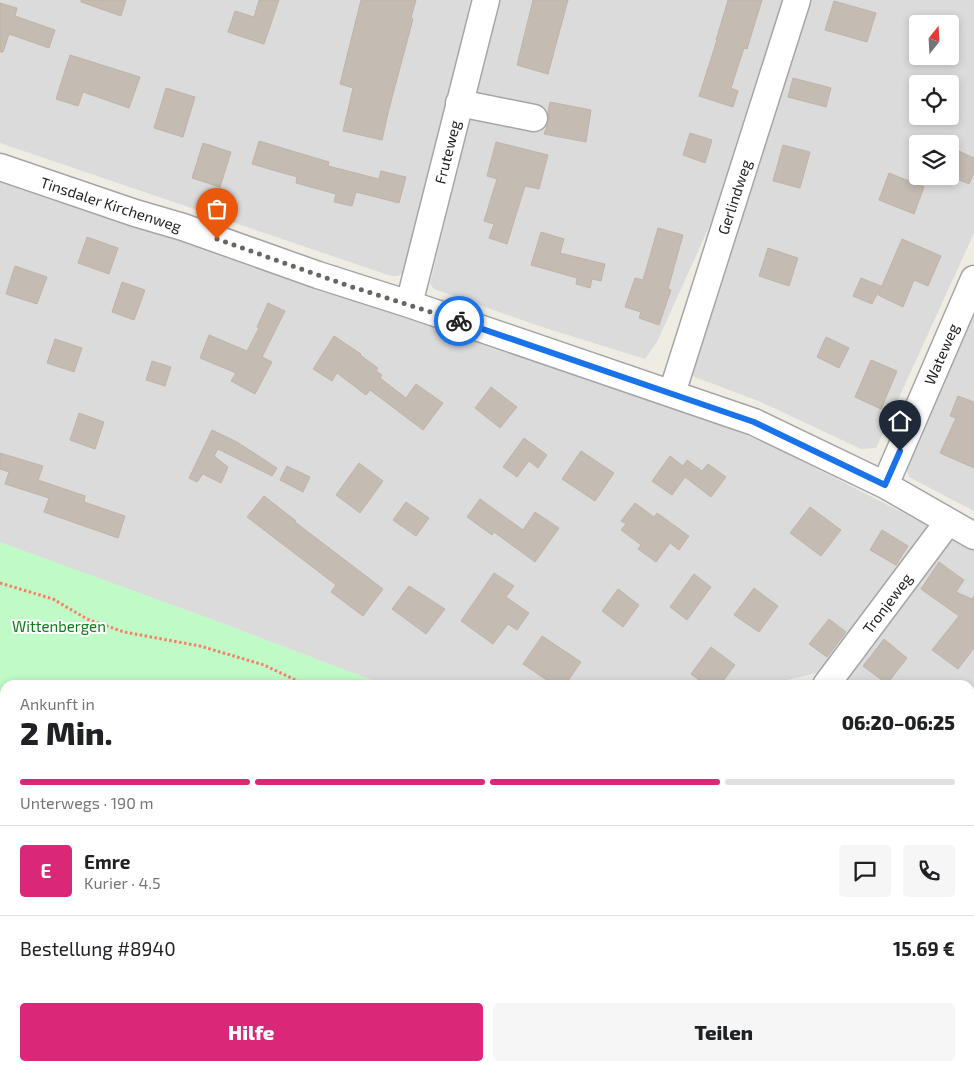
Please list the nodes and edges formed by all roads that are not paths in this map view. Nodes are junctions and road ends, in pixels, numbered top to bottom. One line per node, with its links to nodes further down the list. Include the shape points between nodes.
1 (486, 0): 3 (street, Fruteweg)
2 (797, 0): 8 (street, Gerlindweg)
3 (459, 103): 4 (street); 7 (street, Fruteweg)
4 (534, 118)
5 (0, 168): 7 (street, Tinsdaler Kirchenweg)
6 (974, 279): 9 (street, Wateweg)
7 (410, 304): 8 (street, Tinsdaler Kirchenweg)
8 (672, 393): 9 (street, Tinsdaler Kirchenweg, via 754,422)
9 (885, 485): 10 (street, Tinsdaler Kirchenweg)
10 (948, 522): 11 (street, Tinsdaler Kirchenweg); 12 (street, Tronjeweg)
11 (974, 536)
12 (830, 680)

